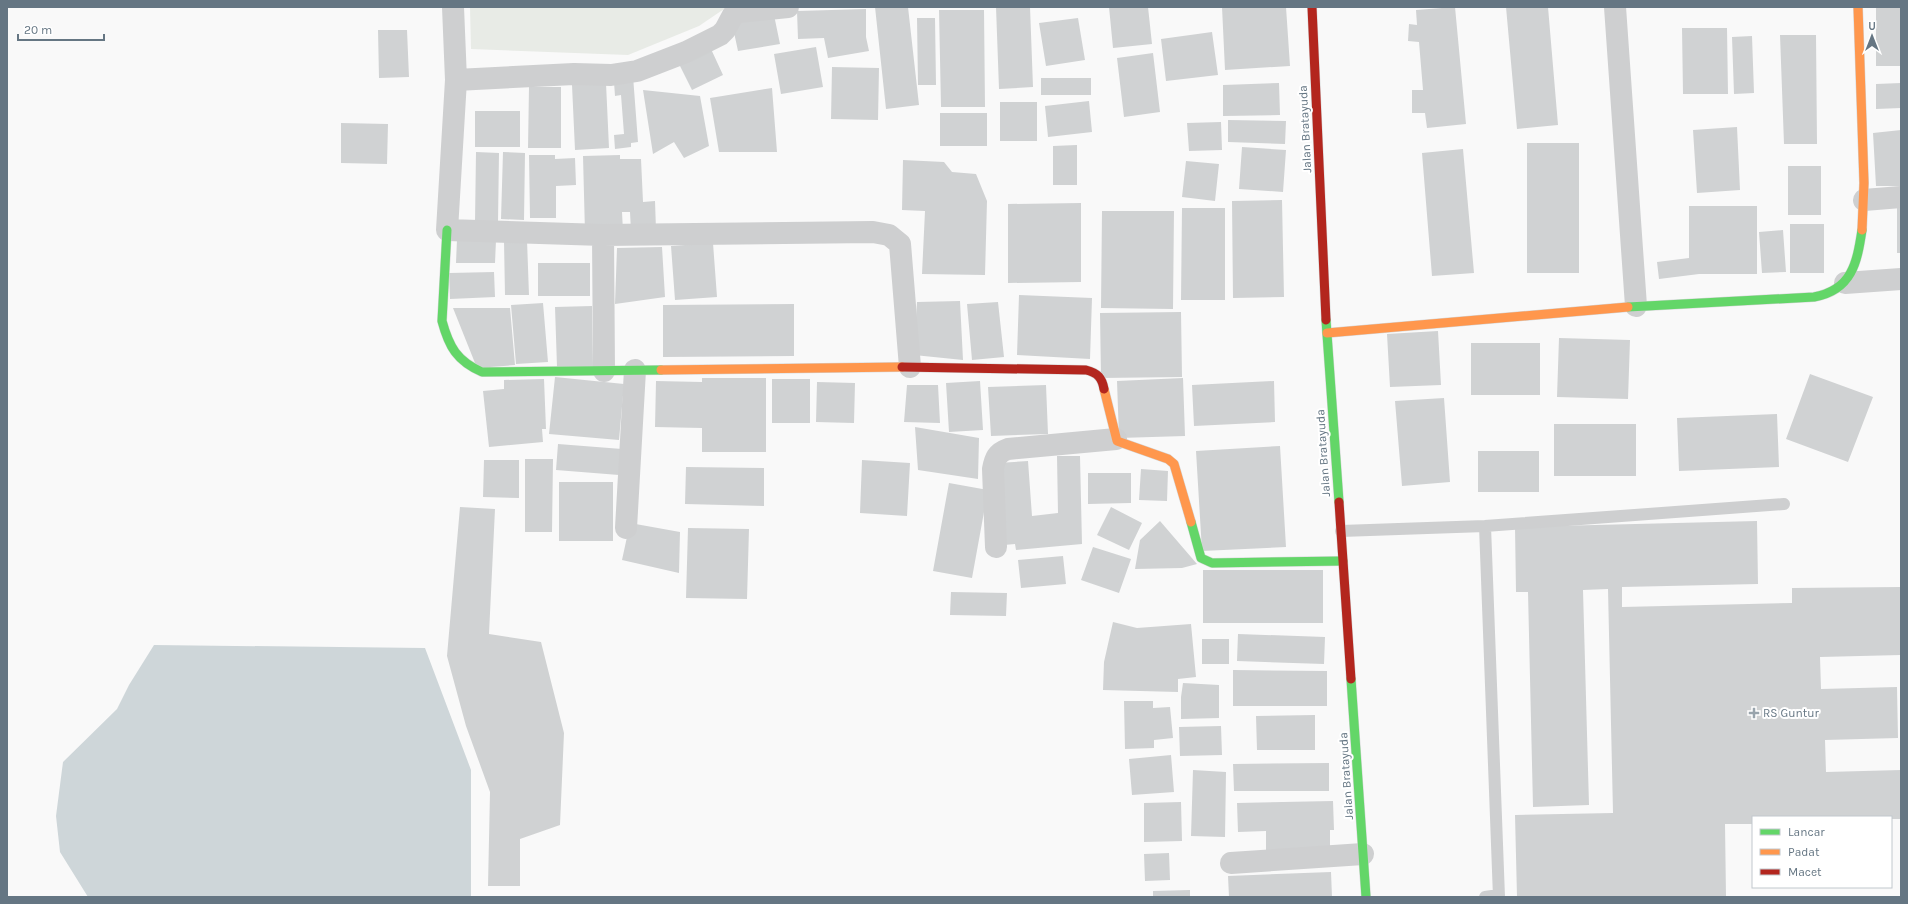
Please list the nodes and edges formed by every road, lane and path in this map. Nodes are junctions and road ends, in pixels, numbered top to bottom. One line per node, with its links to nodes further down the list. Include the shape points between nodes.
1 (453, 7): 6 (street)
2 (788, 7): 6 (street, via 739,12 733,15 720,35 686,52 637,71 611,75 574,74)
3 (1312, 7): 14 (street, Jalan Bratayuda)
4 (1615, 7): 13 (street)
5 (1858, 7): 8 (street)
6 (456, 80): 9 (street)
7 (1901, 197): 8 (street)
8 (1864, 200): 12 (street, via 1856,263)
9 (447, 230): 10 (street); 17 (street, via 442,321 458,358 482,372)
10 (603, 235): 15 (street, via 873,232 889,235 900,244); 17 (street)
11 (1901, 279): 12 (street)
12 (1845, 282): 13 (street, via 1830,294 1814,297)
13 (1636, 306): 14 (street)
14 (1327, 333): 22 (street, Jalan Bratayuda)
15 (910, 367): 16 (street); 18 (street, via 1094,372 1102,379)
16 (635, 370): 17 (street); 21 (street)
17 (604, 371)
18 (1116, 439): 23 (street, via 1008,449 1000,452 994,461 993,469); 24 (street, via 1119,443 1168,459 1174,464 1204,561)
19 (1784, 504): 20 (lane)
20 (1485, 526): 22 (lane); 27 (lane)
21 (626, 528)
22 (1341, 531): 24 (street, Jalan Bratayuda)
23 (996, 548)
24 (1343, 561): 25 (street, Jalan Bratayuda)
25 (1363, 854): 26 (street); 28 (street, Jalan Bratayuda)
26 (1231, 863)
27 (1499, 896): 29 (lane)
28 (1366, 897)
29 (1485, 897)

